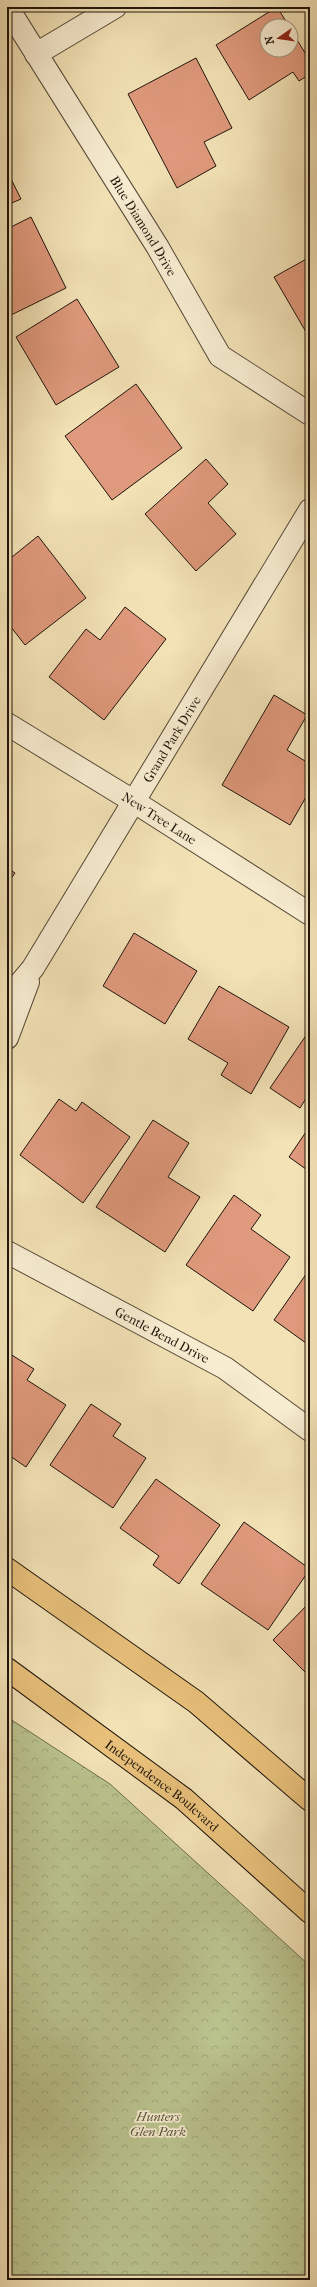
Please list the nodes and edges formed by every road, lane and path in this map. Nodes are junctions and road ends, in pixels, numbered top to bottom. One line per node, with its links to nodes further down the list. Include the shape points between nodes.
1 (115, 7): 3 (street)
2 (7, 8): 3 (street, Blue Diamond Drive)
3 (36, 54): 4 (street, Blue Diamond Drive, via 157,246 220,356)
4 (310, 414)
5 (310, 510): 7 (street, Grand Park Drive)
6 (7, 724): 7 (street, New Tree Lane)
7 (133, 801): 8 (street, New Tree Lane); 9 (street, Grand Park Drive)
8 (310, 914)
9 (33, 968): 10 (street, Grand Park Drive); 11 (street, Grand Park Drive)
10 (7, 999)
11 (7, 1038)
12 (7, 1252): 13 (street, Gentle Bend Drive, via 225,1368)
13 (310, 1430)
14 (7, 1569): 16 (main road, via 196,1702)
15 (7, 1669): 17 (main road, Independence Boulevard, via 184,1800)
16 (310, 1800)
17 (310, 1912)

